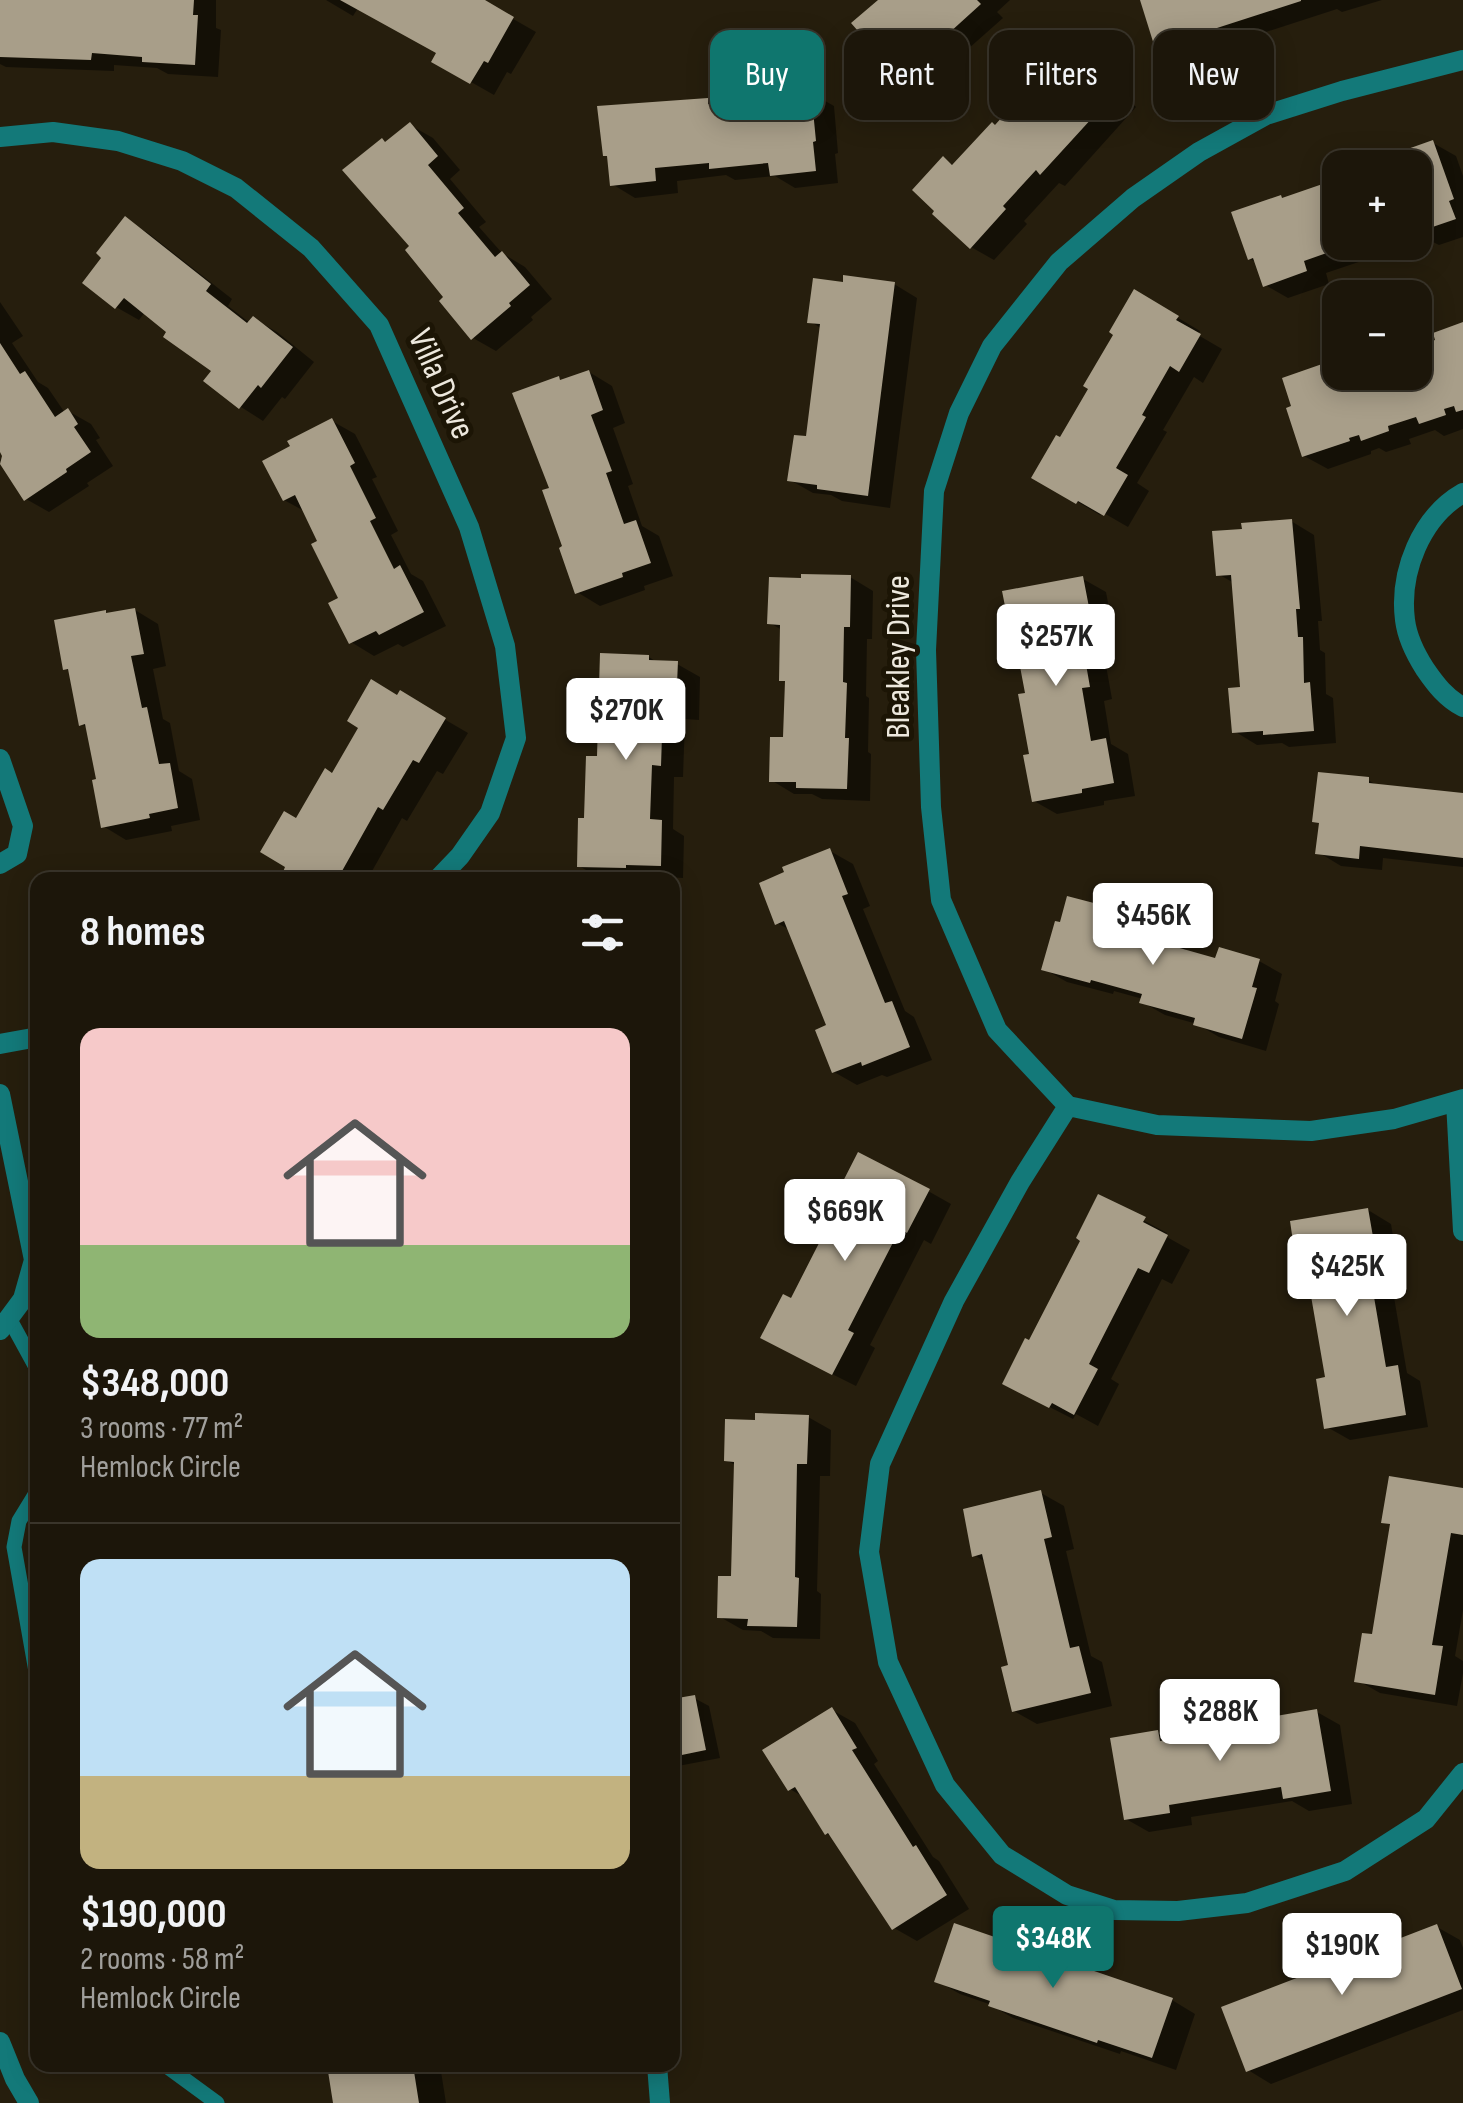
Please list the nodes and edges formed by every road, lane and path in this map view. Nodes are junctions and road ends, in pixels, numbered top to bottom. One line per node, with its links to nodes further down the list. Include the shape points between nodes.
1 (1463, 60): 12 (street, Bleakley Drive, via 1266,116 1133,198 1060,262 992,346 959,413 934,491 926,650 941,900 996,1030)
2 (0, 137): 7 (street, Villa Drive, via 53,132 118,141 236,188 311,248 379,325 469,527 505,646 516,738 490,813)
3 (1463, 493): 4 (street, via 1446,502 1419,539 1404,597 1405,624 1419,659 1438,688)
4 (1463, 707)
5 (0, 760): 6 (street, via 23,826 18,854)
6 (0, 864)
7 (445, 872)
8 (30, 1038): 9 (street)
9 (0, 1044)
10 (0, 1094): 14 (street)
11 (1460, 1100): 12 (street, via 1311,1132 1157,1125); 13 (street)
12 (1068, 1106): 20 (street, via 954,1301 880,1464 869,1552 888,1662 945,1784 1002,1855 1067,1896 1114,1910 1178,1911 1247,1903 1346,1871 1426,1820)
13 (1463, 1231)
14 (30, 1240)
15 (30, 1287): 16 (street)
16 (5, 1324): 17 (lane)
17 (30, 1360)
18 (30, 1502): 19 (lane, via 18,1521 14,1548)
19 (30, 1638)
20 (1463, 1774)
21 (0, 2042): 24 (street)
22 (175, 2072): 25 (lane)
23 (657, 2072): 26 (street)
24 (29, 2103)
25 (217, 2103)
26 (660, 2103)

